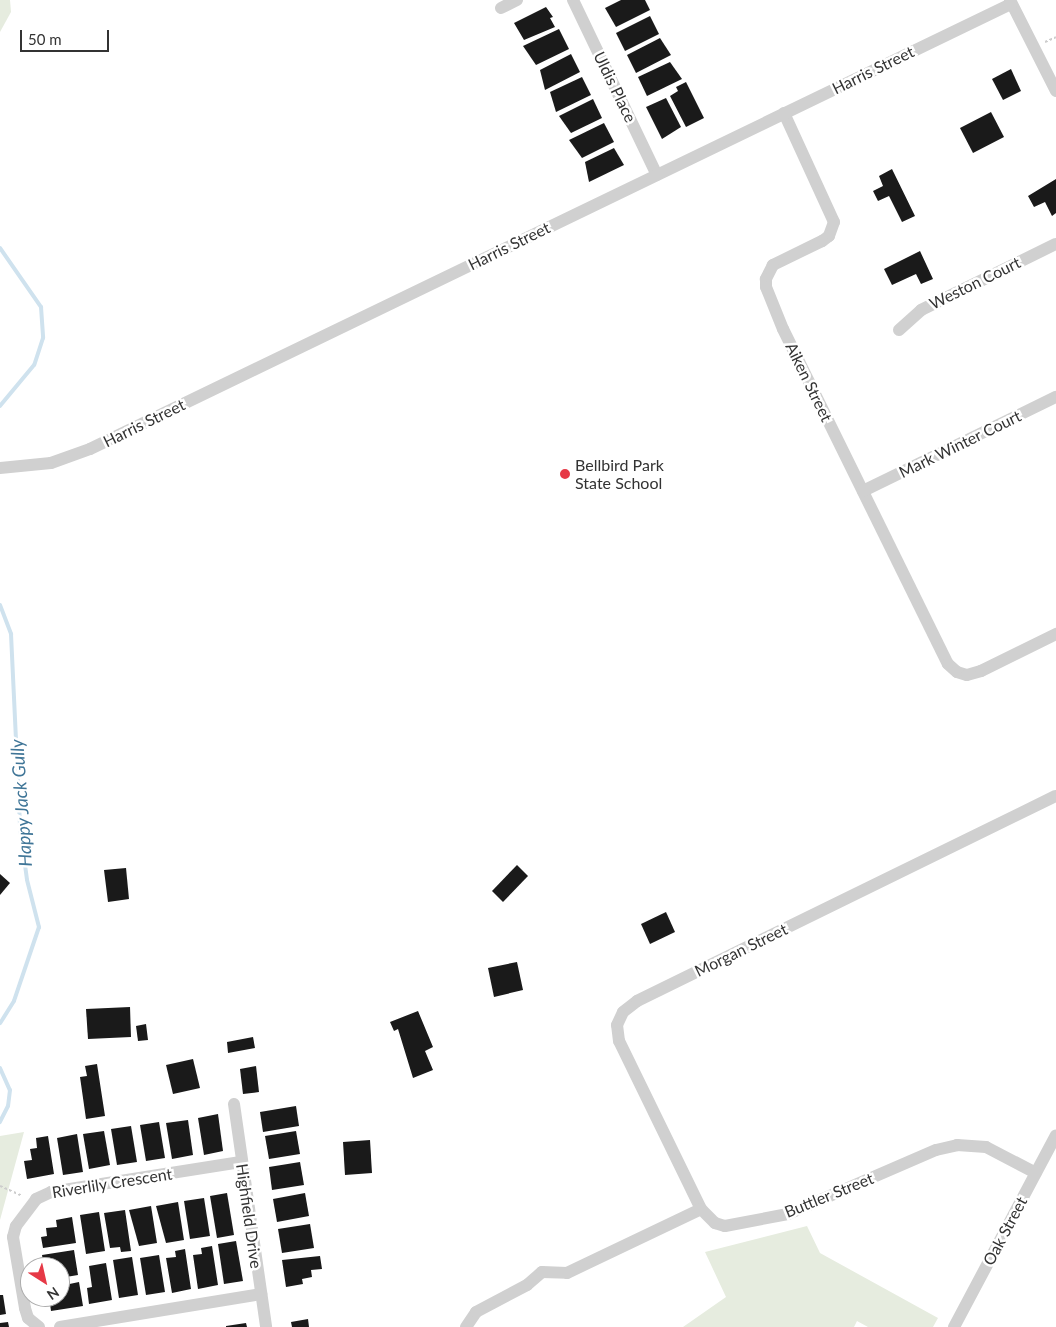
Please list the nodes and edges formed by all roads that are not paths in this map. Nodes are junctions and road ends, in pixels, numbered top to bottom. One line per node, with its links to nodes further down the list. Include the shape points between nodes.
1 (517, 0): 4 (street)
2 (573, 0): 7 (street, Uldis Place)
3 (1010, 2): 5 (street); 6 (street, Harris Street)
4 (501, 8)
5 (1056, 91)
6 (784, 113): 7 (street, Harris Street); 12 (street, Aiken Street, via 834,222 833,229 822,241 773,266 766,279 766,287)
7 (657, 175): 11 (street, Harris Street, via 90,449 51,462)
8 (1056, 244): 9 (street, Weston Court, via 921,310)
9 (899, 330)
10 (1056, 397): 12 (street, Mark Winter Court)
11 (0, 468)
12 (863, 491): 13 (street, Aiken Street, via 948,664 956,672 967,675 981,671)
13 (1056, 634)
14 (1056, 796): 19 (street, Morgan Street, via 636,1001 623,1012 617,1025 619,1041)
15 (234, 1104): 17 (street, Highfield Drive)
16 (1056, 1135): 18 (street, Oak Street)
17 (241, 1162): 20 (street, Highfield Drive); 22 (street, Riverlily Crescent, via 46,1193 31,1204 16,1226 13,1237 25,1308 28,1318)
18 (1036, 1173): 19 (street, Buttler Street, via 986,1147 956,1145 936,1150 788,1214 725,1226 711,1220); 21 (street, Oak Street)
19 (701, 1209): 25 (street, via 567,1274 542,1272 527,1285 476,1312)
20 (261, 1294): 23 (street); 24 (street, Highfield Drive)
21 (957, 1326)
22 (39, 1327)
23 (60, 1327)
24 (266, 1327)
25 (466, 1327)

